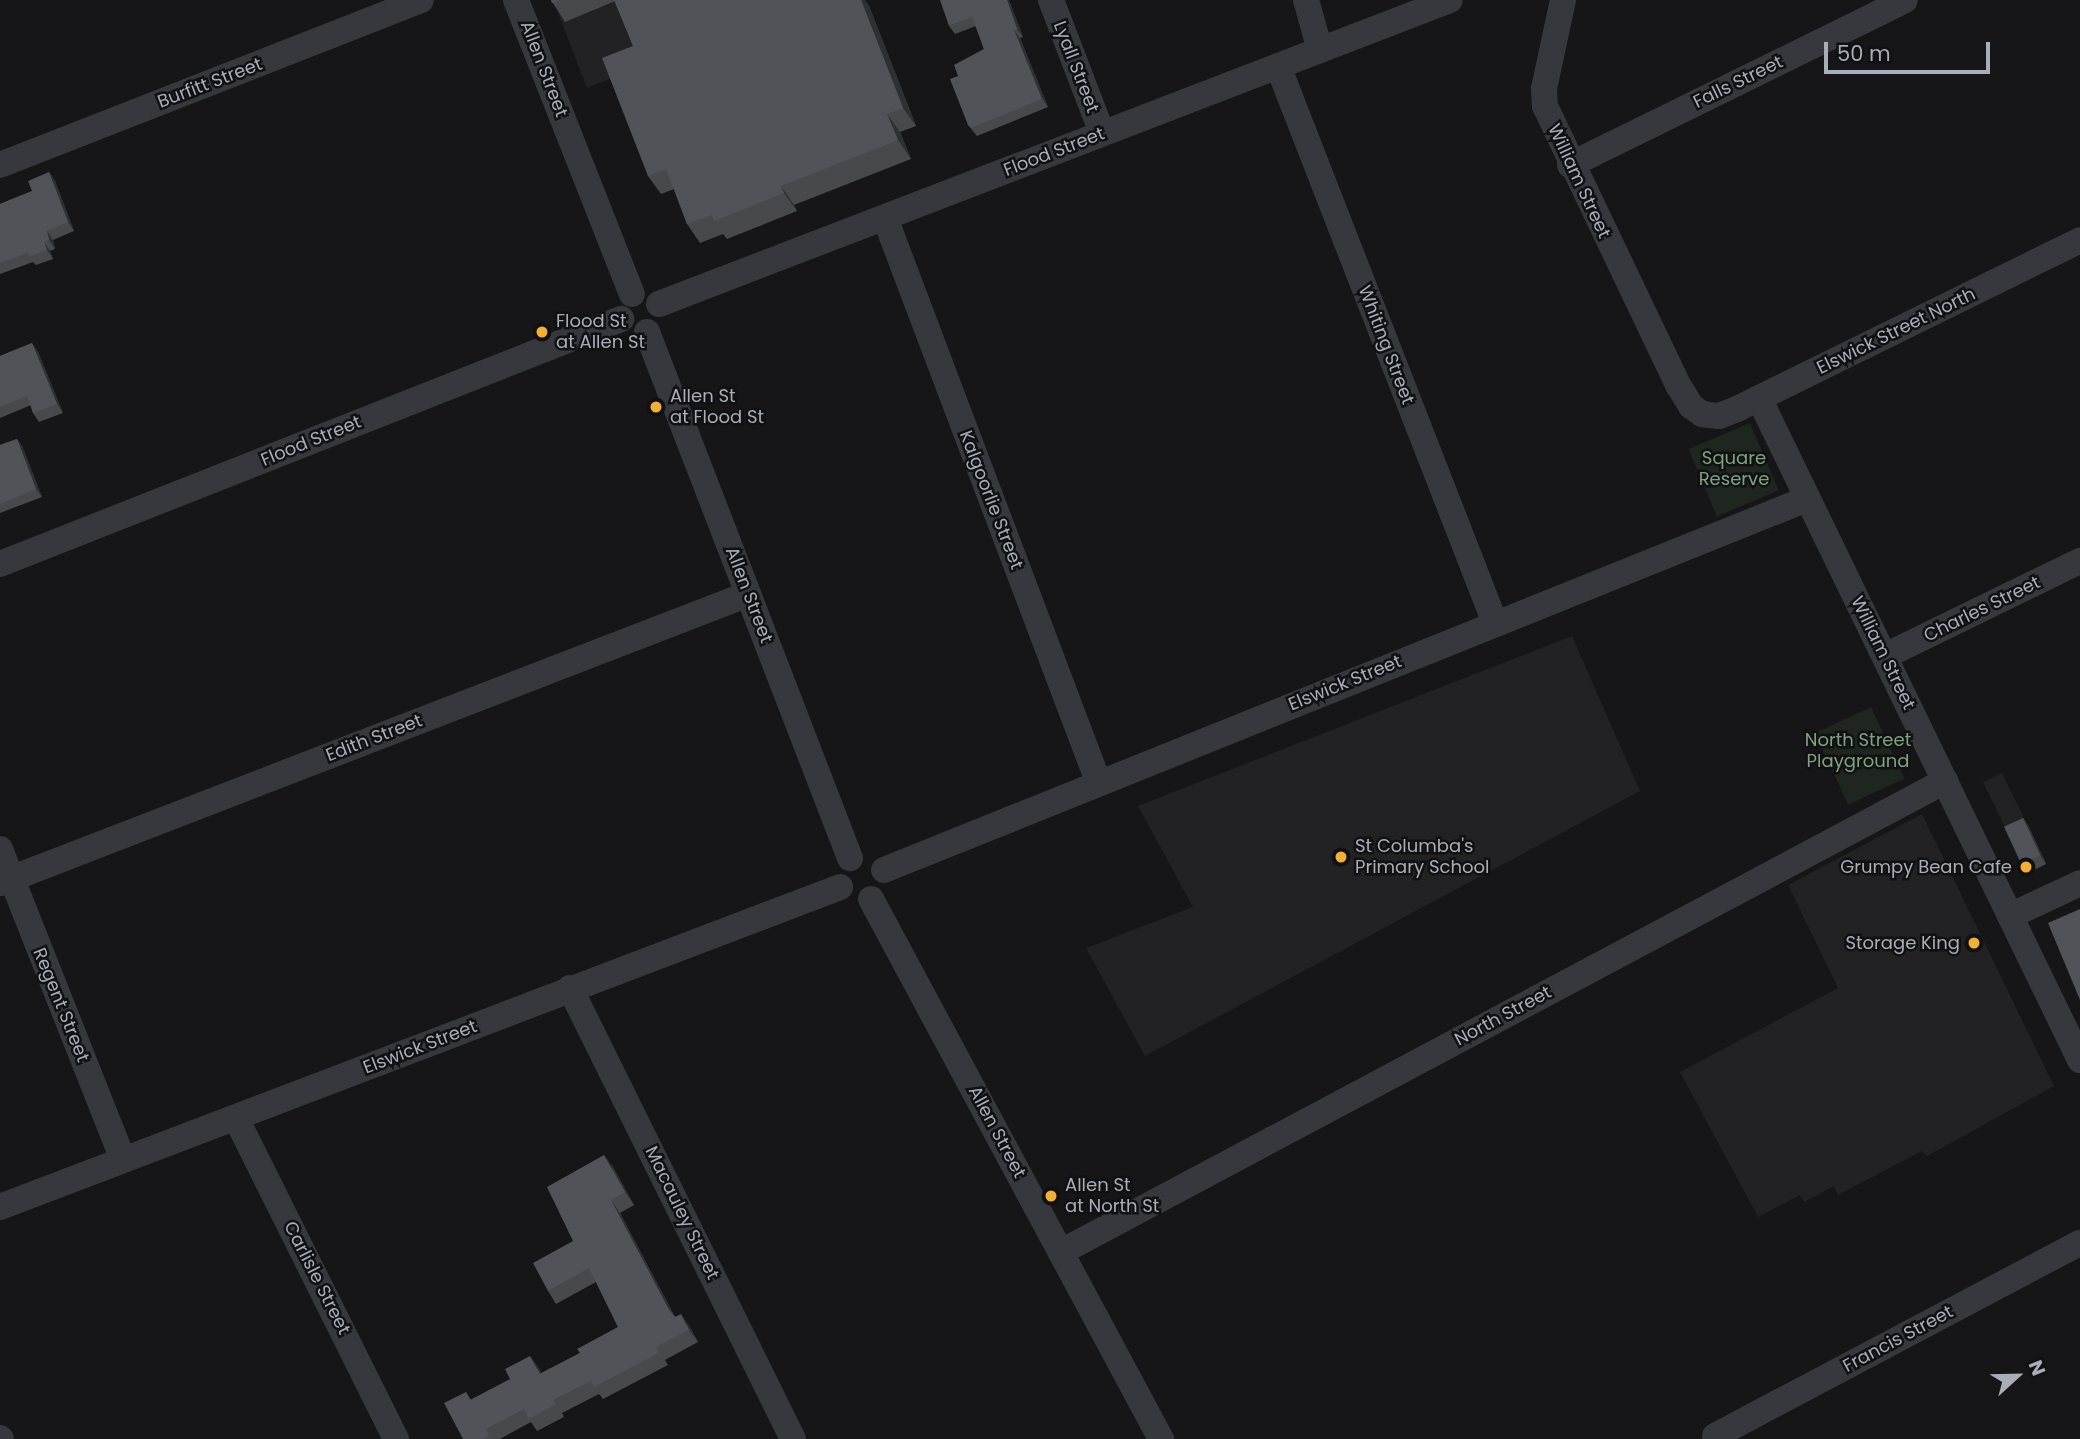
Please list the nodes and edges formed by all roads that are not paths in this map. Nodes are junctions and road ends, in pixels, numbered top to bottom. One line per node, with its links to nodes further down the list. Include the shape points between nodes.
1 (421, 0): 11 (street, Burfitt Street)
2 (516, 0): 15 (street, Allen Street)
3 (1051, 0): 10 (street, Lyall Street)
4 (1307, 0): 8 (street)
5 (1450, 0): 8 (street, Flood Street)
6 (1563, 0): 12 (street, William Street, via 1544,100)
7 (1905, 0): 12 (street, Falls Street)
8 (1320, 50): 9 (street, Flood Street)
9 (1278, 66): 10 (street, Flood Street); 25 (street, Whiting Street)
10 (1102, 133): 13 (street, Flood Street)
11 (0, 165)
12 (1570, 165): 20 (street, William Street, via 1684,398)
13 (885, 218): 16 (street, Flood Street); 28 (street, Kalgoorlie Street)
14 (2080, 240): 19 (street, Elswick Street North)
15 (632, 294): 16 (street, via 648,294); 17 (street, via 623,302)
16 (659, 304): 18 (street, via 658,324)
17 (621, 319): 18 (street, via 634,332); 23 (street, Flood Street)
18 (647, 332): 24 (street, Allen Street)
19 (1759, 398): 20 (street, Elswick Street North); 21 (street, William Street)
20 (1710, 417)
21 (1807, 499): 25 (street, Elswick Street); 26 (street, William Street)
22 (2080, 561): 26 (street, Charles Street)
23 (0, 564)
24 (748, 594): 30 (street, Allen Street); 32 (street, Edith Street)
25 (1495, 623): 28 (street, Elswick Street)
26 (1885, 656): 27 (street, William Street)
27 (1945, 780): 36 (street, William Street); 43 (street, North Street)
28 (1098, 782): 31 (street, Elswick Street)
29 (0, 849): 32 (street, Regent Street)
30 (849, 858): 31 (street, via 865,855 880,862); 34 (street, via 839,871)
31 (884, 870): 35 (street, via 884,887)
32 (6, 881): 40 (street, Regent Street)
33 (2080, 883): 36 (street)
34 (840, 887): 35 (street, via 857,901); 37 (street, Elswick Street)
35 (871, 900): 43 (street, Allen Street)
36 (2010, 916): 38 (street, William Street)
37 (570, 988): 39 (street, Elswick Street); 46 (street, Macauley Street)
38 (2080, 1060)
39 (236, 1118): 40 (street, Elswick Street); 45 (street, Carlisle Street)
40 (123, 1160): 41 (street, Elswick Street)
41 (0, 1207)
42 (2080, 1243): 44 (street, Francis Street)
43 (1061, 1251): 47 (street, Allen Street)
44 (1716, 1436)
45 (396, 1439)
46 (793, 1439)
47 (1161, 1439)

